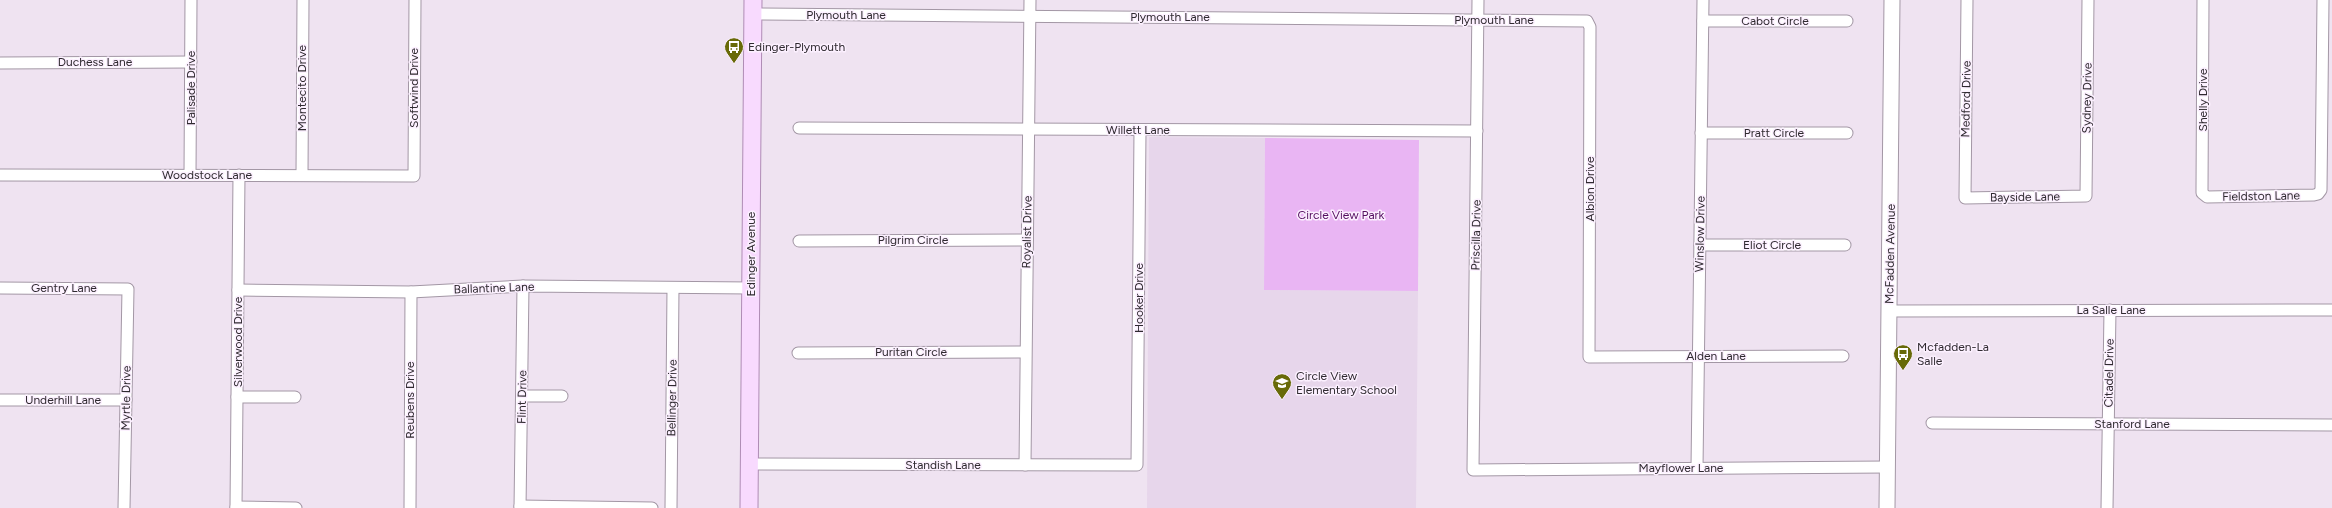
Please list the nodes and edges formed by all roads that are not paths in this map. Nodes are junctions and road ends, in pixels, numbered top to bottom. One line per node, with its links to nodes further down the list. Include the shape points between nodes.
1 (191, 0): 18 (street, Palisade Drive)
2 (303, 0): 29 (street, Montecito Drive)
3 (415, 0): 30 (street, Softwind Drive)
4 (1030, 0): 13 (street, Royalist Drive)
5 (1478, 0): 14 (street, Priscilla Drive)
6 (1703, 0): 15 (street, Winslow Drive)
7 (1892, 0): 47 (street, McFadden Avenue)
8 (1967, 0): 33 (street, Medford Drive)
9 (2088, 0): 31 (street, Sydney Drive)
10 (2203, 0): 32 (street, Shelly Drive, via 2202,194)
11 (2323, 0): 32 (street, Fieldston Lane, via 2322,185 2318,194)
12 (753, 7): 13 (street, Plymouth Lane); 41 (main road, Edinger Avenue)
13 (1029, 16): 14 (street, Plymouth Lane); 21 (street, Royalist Drive)
14 (1478, 20): 16 (street, Plymouth Lane); 23 (street, Priscilla Drive)
15 (1703, 20): 17 (street, Cabot Circle); 24 (street, Winslow Drive)
16 (1587, 21): 52 (street, Albion Drive, via 1590,27)
17 (1847, 21)
18 (191, 62): 19 (street, Duchess Lane); 27 (street, Palisade Drive)
19 (0, 63)
20 (799, 128): 21 (street, Willett Lane)
21 (1029, 130): 22 (street, Willett Lane); 34 (street, Royalist Drive)
22 (1140, 130): 23 (street, Willett Lane); 64 (street, Hooker Drive)
23 (1477, 131): 67 (street, Priscilla Drive)
24 (1701, 133): 25 (street, Pratt Circle); 36 (street, Winslow Drive)
25 (1847, 133)
26 (0, 175): 27 (street, Woodstock Lane)
27 (190, 175): 28 (street, Woodstock Lane)
28 (239, 175): 29 (street, Woodstock Lane); 43 (street, Silverwood Drive)
29 (302, 175): 30 (street, Woodstock Lane)
30 (414, 176)
31 (2086, 196): 33 (street, Bayside Lane)
32 (2207, 197)
33 (1965, 198)
34 (1027, 240): 35 (street, Pilgrim Circle); 48 (street, Royalist Drive)
35 (799, 241)
36 (1700, 245): 37 (street, Eliot Circle); 50 (street, Winslow Drive)
37 (1845, 245)
38 (523, 286): 40 (street, Ballantine Lane); 44 (street, Ballantine Lane); 53 (street, Flint Drive)
39 (0, 288): 42 (street, Gentry Lane)
40 (673, 288): 41 (street, Ballantine Lane); 74 (street, Bellinger Drive)
41 (751, 288): 62 (main road, Edinger Avenue)
42 (128, 289): 58 (street, Myrtle Drive)
43 (238, 290): 44 (street, Ballantine Lane); 55 (street, Silverwood Drive)
44 (411, 292): 72 (street, Reubens Drive)
45 (2110, 310): 46 (street, La Salle Lane); 47 (street, La Salle Lane); 60 (street, Citadel Drive)
46 (2332, 310)
47 (1889, 311): 65 (street, McFadden Avenue)
48 (1025, 352): 49 (street, Puritan Circle); 63 (street, Royalist Drive)
49 (798, 353)
50 (1698, 356): 51 (street, Alden Lane); 52 (street, Alden Lane); 66 (street, Winslow Drive)
51 (1843, 356)
52 (1589, 357)
53 (522, 396): 54 (street); 69 (street, Flint Drive)
54 (562, 396)
55 (237, 397): 56 (street); 68 (street, Silverwood Drive)
56 (295, 397)
57 (0, 400): 58 (street, Underhill Lane)
58 (126, 400): 70 (street, Myrtle Drive)
59 (1932, 423): 60 (street, Stanford Lane)
60 (2108, 424): 61 (street, Stanford Lane); 77 (street, Citadel Drive)
61 (2332, 425)
62 (749, 464): 63 (street, Standish Lane); 75 (main road, Edinger Avenue)
63 (1025, 465): 64 (street, Standish Lane)
64 (1137, 466)
65 (1888, 467): 66 (street, Mayflower Lane); 76 (street, McFadden Avenue)
66 (1697, 468): 67 (street, Mayflower Lane)
67 (1473, 470)
68 (236, 507): 71 (street)
69 (520, 507): 73 (street)
70 (124, 508)
71 (296, 508)
72 (410, 508)
73 (652, 508)
74 (670, 508)
75 (749, 508)
76 (1887, 508)
77 (2107, 508)

